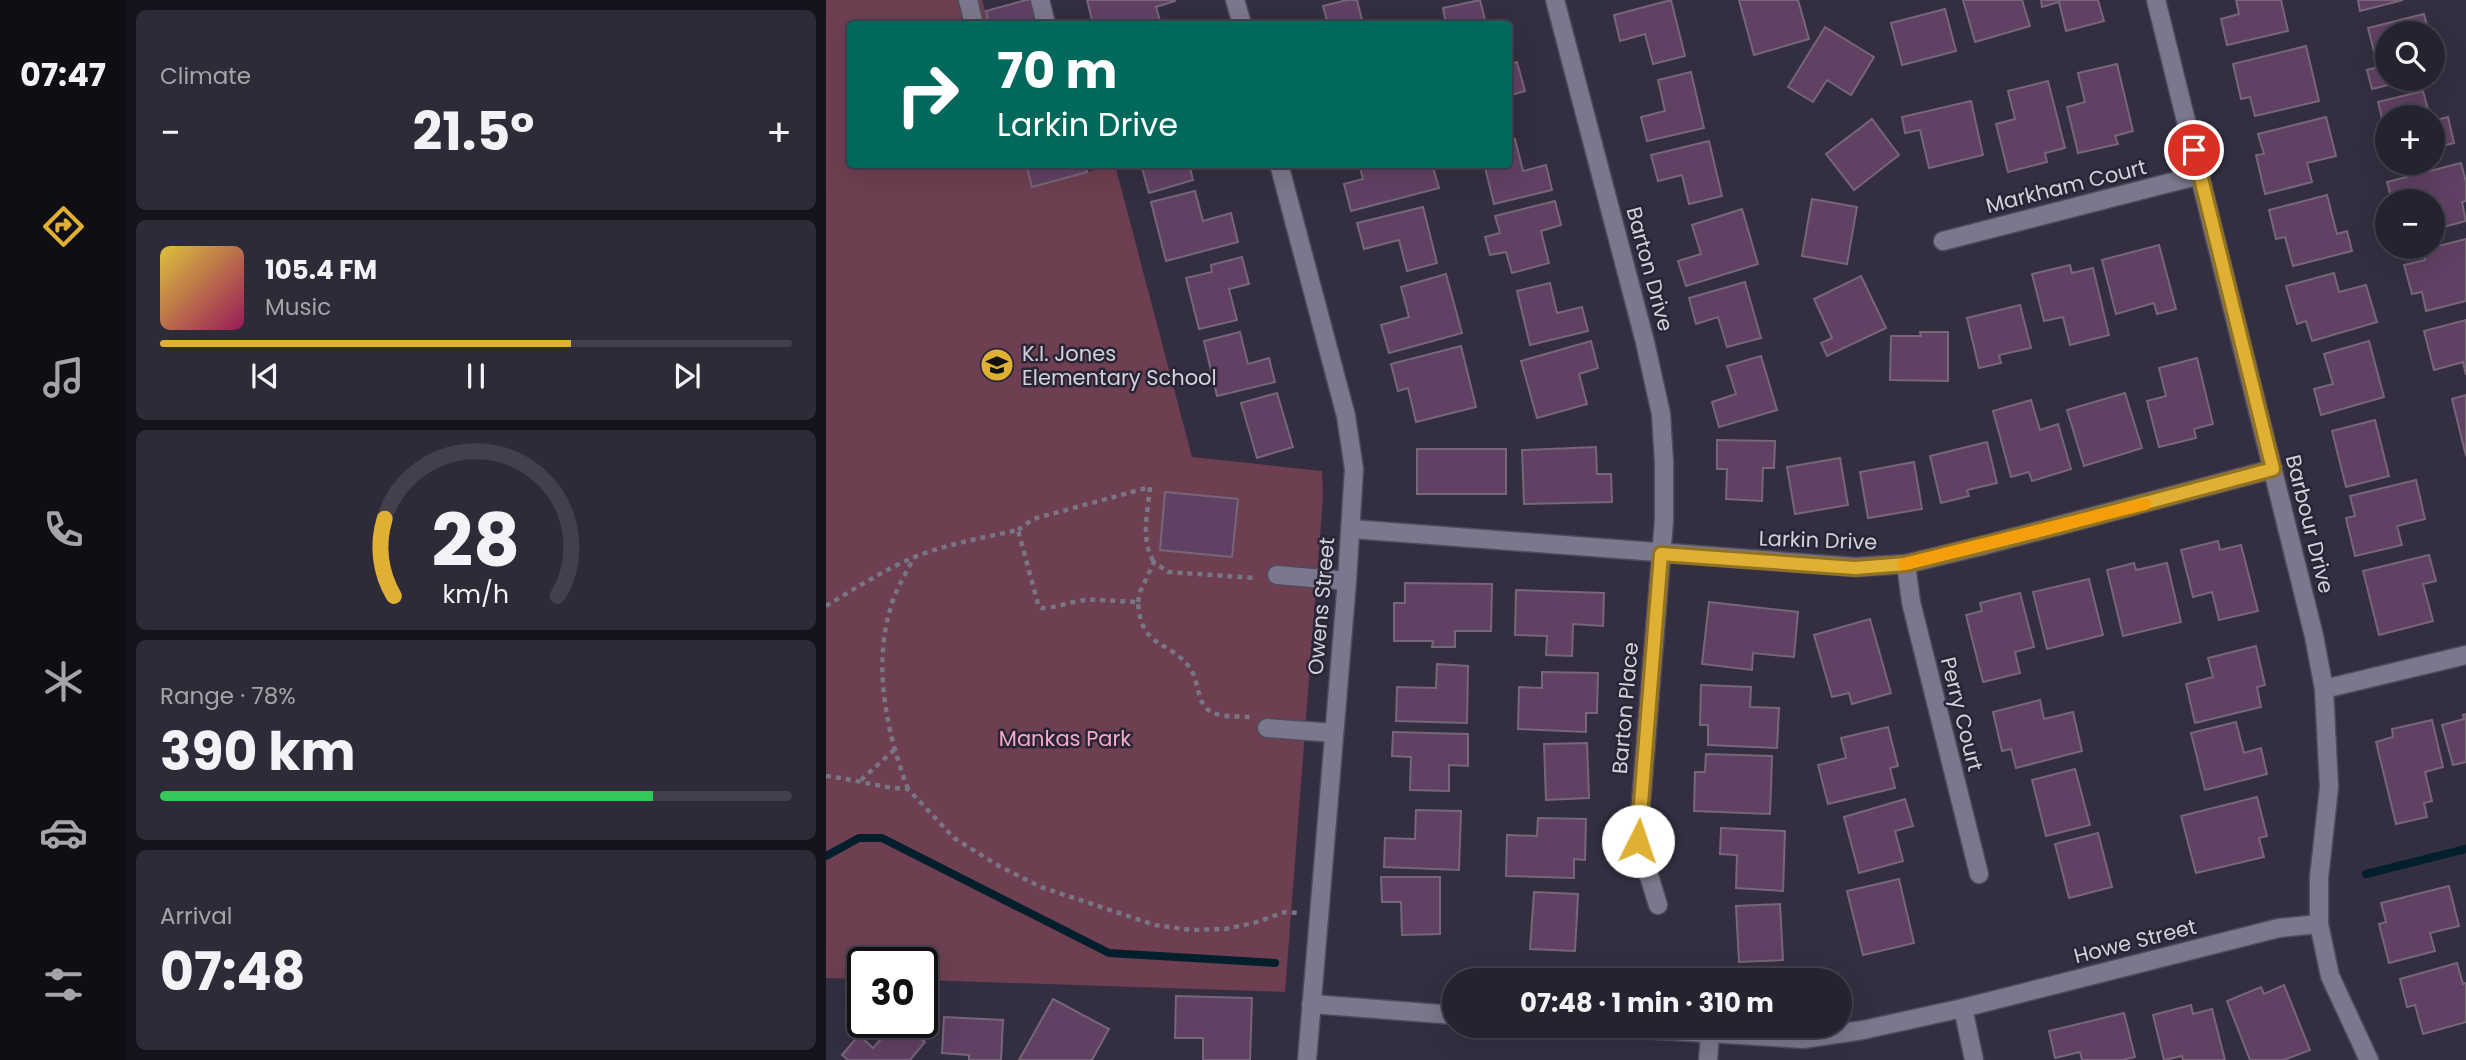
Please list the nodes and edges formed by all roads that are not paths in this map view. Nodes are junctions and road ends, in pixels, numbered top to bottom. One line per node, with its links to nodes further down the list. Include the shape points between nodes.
1 (968, 0): 6 (street)
2 (1040, 0): 7 (street)
3 (1235, 0): 8 (street)
4 (1555, 0): 14 (street, Barton Drive, via 1661,414)
5 (2156, 0): 10 (street, Barbour Drive)
6 (973, 21)
7 (1045, 21)
8 (1241, 21)
9 (1280, 168): 13 (street, Owens Street, via 1346,416 1354,469)
10 (2200, 176): 11 (street, Markham Court); 12 (street, Barbour Drive)
11 (1943, 241)
12 (2273, 469): 15 (street, Larkin Drive); 19 (street, Barbour Drive)
13 (1351, 529): 14 (street, Larkin Drive); 17 (street, Owens Street)
14 (1661, 554): 15 (street, Larkin Drive, via 1855,568); 23 (street, Barton Place, via 1638,841)
15 (1906, 564): 22 (street, Perry Court, via 1911,602)
16 (1271, 577): 17 (street)
17 (1347, 581): 21 (street, Owens Street)
18 (2466, 655): 19 (street)
19 (2324, 689): 24 (street, Barbour Drive, via 2329,787)
20 (1261, 722): 21 (street)
21 (1334, 733): 25 (street, Owens Street)
22 (1979, 874)
23 (1658, 905)
24 (2319, 924): 26 (street, Howe Street, via 2279,928); 35 (street, Barbour Drive, via 2330,976)
25 (1311, 1004): 27 (street); 32 (street, Owens Street)
26 (1963, 1008): 28 (street, Howe Street); 34 (street)
27 (1442, 1014)
28 (1852, 1032)
29 (1710, 1038): 33 (street)
30 (1784, 1038): 31 (street, Howe Street)
31 (1810, 1038)
32 (1307, 1060)
33 (1708, 1060)
34 (1974, 1060)
35 (2369, 1060)

